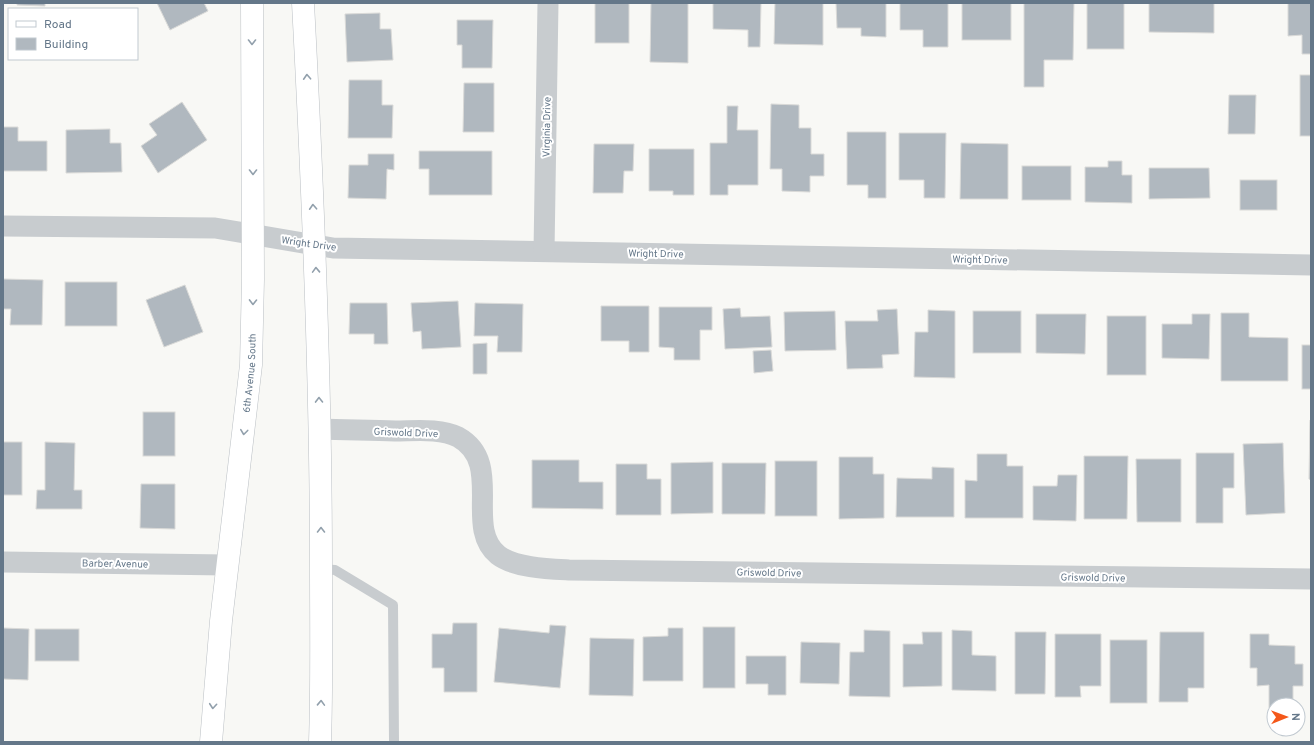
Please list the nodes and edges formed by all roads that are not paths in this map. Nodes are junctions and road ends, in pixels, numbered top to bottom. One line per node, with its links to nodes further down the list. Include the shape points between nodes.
1 (252, 3): 5 (street, 6th Avenue South, one-way to 5)
2 (303, 3): 6 (street, one-way to 2)
3 (548, 3): 7 (street, Virginia Drive)
4 (3, 226): 5 (street, Wright Drive, via 215,228)
5 (254, 235): 6 (street, Wright Drive); 11 (street, 6th Avenue South, one-way to 11, via 251,365)
6 (315, 246): 7 (street, Wright Drive); 9 (street, one-way to 6)
7 (544, 251): 8 (street, Wright Drive)
8 (1311, 265)
9 (320, 429): 12 (street, one-way to 9); 13 (street, Griswold Drive, via 437,432 458,437 477,458 483,485 484,529 492,548 499,556 523,565 601,570)
10 (3, 562): 11 (street, Barber Avenue)
11 (227, 565): 14 (street, 6th Avenue South, one-way to 14)
12 (321, 569): 15 (street, one-way to 12); 16 (lane, via 335,570 393,605)
13 (1311, 580)
14 (211, 742)
15 (320, 742)
16 (394, 742)

